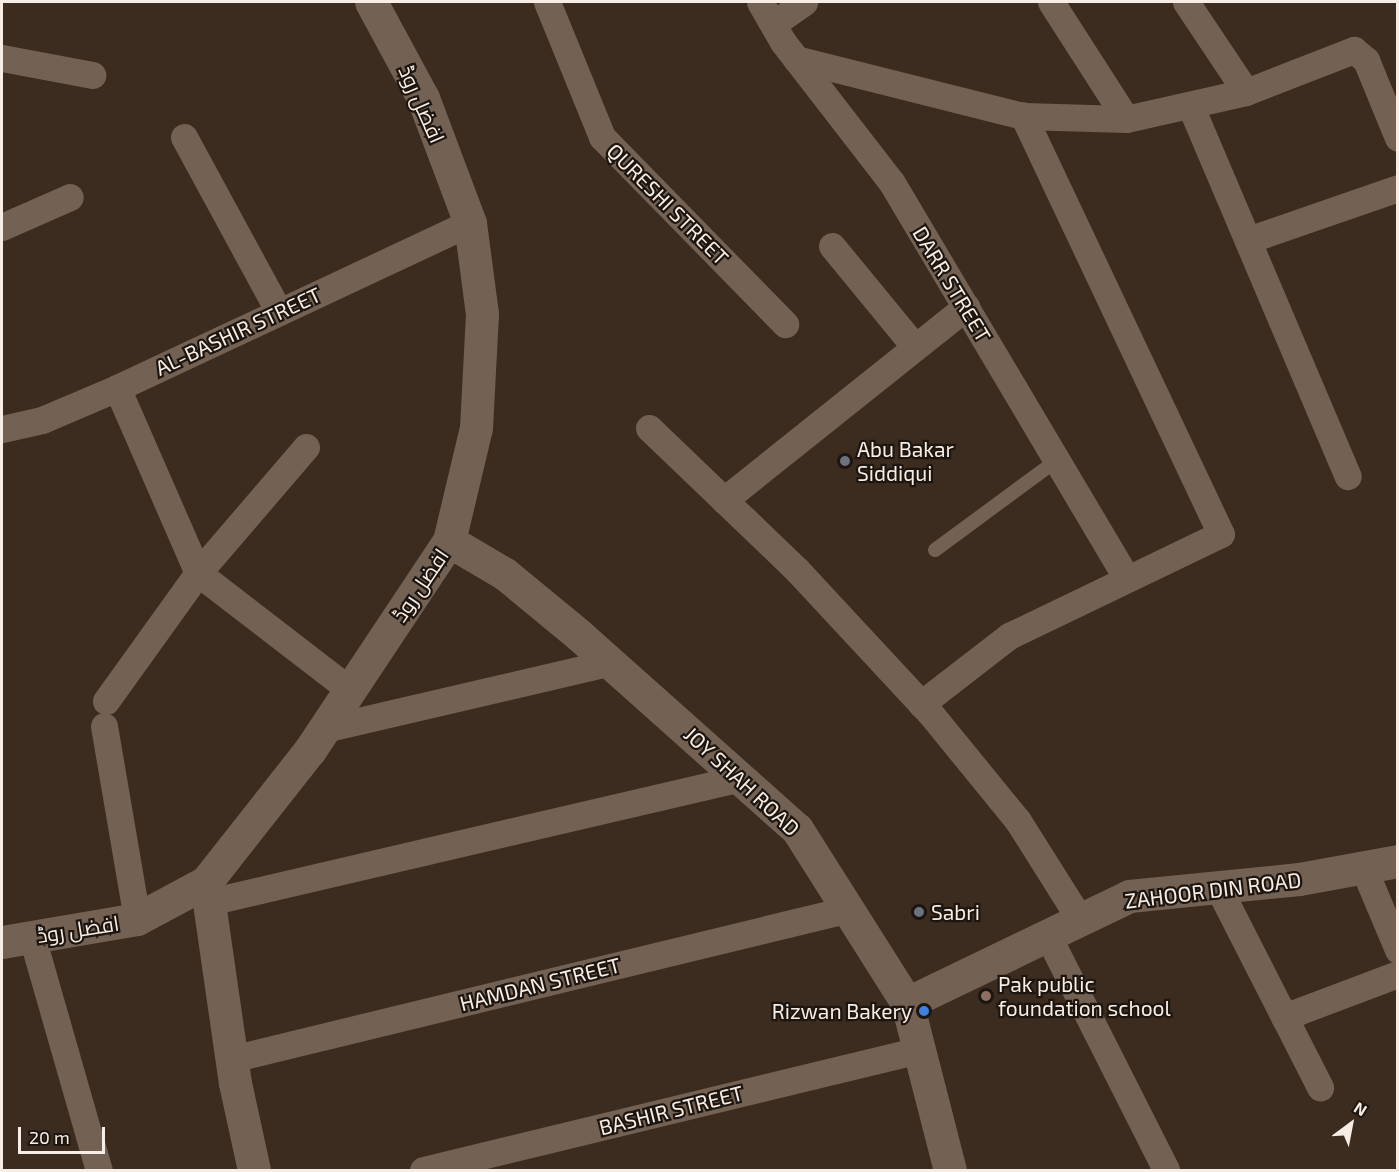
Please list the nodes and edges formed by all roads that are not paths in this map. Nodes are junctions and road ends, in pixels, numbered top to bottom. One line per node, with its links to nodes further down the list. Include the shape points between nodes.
1 (371, 2): 18 (street, افضل روڈ, via 423,98)
2 (547, 2): 24 (street, QURESHI STREET, via 602,137)
3 (804, 2): 6 (street)
4 (1052, 2): 13 (street)
5 (1186, 2): 10 (street)
6 (766, 13): 8 (street, DARR STREET)
7 (2, 58): 9 (street)
8 (796, 59): 12 (street); 22 (street, DARR STREET, via 892,183)
9 (92, 75)
10 (1246, 92): 11 (street); 15 (street, via 1354,50 1366,60)
11 (1191, 107): 13 (street); 20 (street)
12 (1023, 116): 13 (street); 36 (street, via 1221,534)
13 (1126, 119)
14 (184, 137): 23 (street)
15 (1398, 138)
16 (1398, 188): 20 (street)
17 (69, 197): 19 (street)
18 (470, 223): 23 (street, AL-BASHIR STREET); 33 (street, افضل روڈ, via 482,314 476,428)
19 (2, 227)
20 (1248, 240): 31 (street)
21 (832, 246): 25 (street)
22 (966, 307): 25 (street); 30 (street, DARR STREET)
23 (279, 312): 26 (street, AL-BASHIR STREET)
24 (786, 324)
25 (915, 347): 32 (street)
26 (117, 387): 28 (street, AL-BASHIR STREET, via 42,420); 35 (street)
27 (649, 428): 32 (street)
28 (2, 429)
29 (306, 447): 35 (street)
30 (1057, 460): 34 (lane); 36 (street, DARR STREET)
31 (1348, 476)
32 (724, 500): 39 (street)
33 (449, 541): 37 (street, JOY SHAH ROAD, via 505,574); 38 (street, افضل روڈ)
34 (934, 550)
35 (198, 573): 38 (street); 48 (street, via 105,713)
36 (1127, 578): 39 (street, via 1009,636)
37 (611, 662): 40 (street); 41 (street, JOY SHAH ROAD)
38 (350, 690): 40 (street, افضل روڈ)
39 (921, 704): 47 (street, via 1018,820)
40 (324, 729): 45 (street, افضل روڈ)
41 (741, 778): 45 (street); 46 (street, JOY SHAH ROAD, via 797,829)
42 (1398, 861): 43 (street, ZAHOOR DIN ROAD)
43 (1364, 869): 44 (street, ZAHOOR DIN ROAD); 51 (street)
44 (1218, 887): 47 (street, ZAHOOR DIN ROAD, via 1130,896); 54 (street)
45 (208, 892): 48 (street, افضل روڈ); 56 (street)
46 (849, 909): 53 (street, JOY SHAH ROAD); 56 (street, HAMDAN STREET)
47 (1079, 918): 49 (street, ZAHOOR DIN ROAD)
48 (137, 919): 50 (street, افضل روڈ)
49 (1048, 936): 53 (street, ZAHOOR DIN ROAD); 62 (street)
50 (17, 939): 58 (street)
51 (1398, 950)
52 (1398, 974): 54 (street)
53 (907, 1003): 55 (street, JOY SHAH ROAD)
54 (1284, 1017): 57 (street)
55 (919, 1050): 60 (street, BASHIR STREET); 61 (street, JOY SHAH ROAD)
56 (231, 1059): 59 (street)
57 (1320, 1087)
58 (99, 1170)
59 (254, 1170)
60 (423, 1170)
61 (950, 1170)
62 (1166, 1170)

